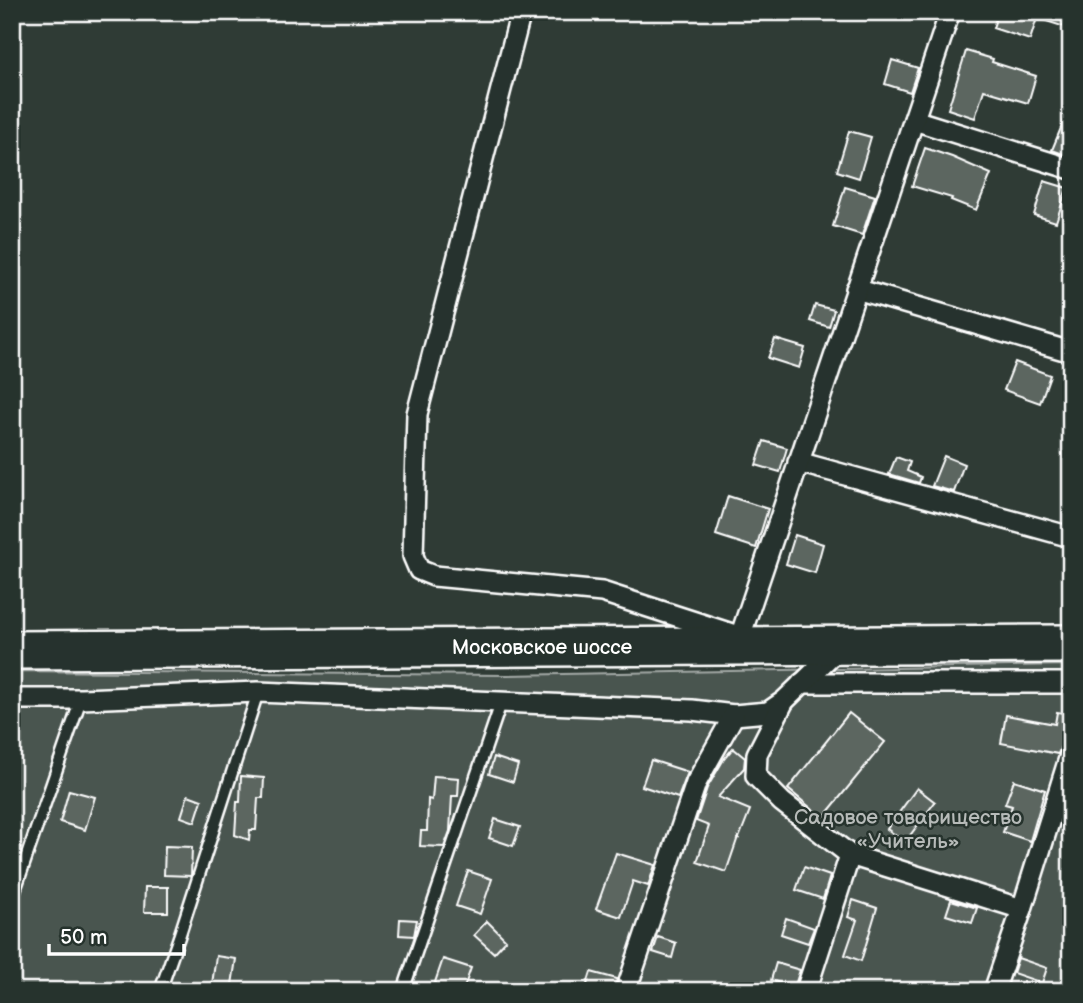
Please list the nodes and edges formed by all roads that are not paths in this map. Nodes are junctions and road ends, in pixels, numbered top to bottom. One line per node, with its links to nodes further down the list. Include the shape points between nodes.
1 (521, 12): 9 (street, via 416,414 413,556 419,570 434,576 602,593)
2 (950, 12): 3 (street)
3 (914, 120): 4 (street); 5 (street)
4 (1071, 169)
5 (856, 289): 6 (street); 7 (street)
6 (1071, 352)
7 (798, 462): 8 (street); 9 (street)
8 (1071, 537)
9 (738, 641): 11 (highway, Московское шоссе); 12 (highway, Московское шоссе)
10 (1071, 644): 11 (highway, Московское шоссе)
11 (842, 645): 13 (street)
12 (12, 650)
13 (802, 683): 14 (street); 18 (street)
14 (1071, 683)
15 (258, 692): 17 (street); 19 (street); 25 (lane)
16 (12, 699): 17 (street)
17 (81, 699): 23 (lane)
18 (784, 701): 20 (street, via 768,712); 22 (street, via 757,754 757,776 782,802)
19 (502, 704): 20 (street); 26 (lane)
20 (734, 715): 27 (street, via 696,783)
21 (1071, 752): 24 (street)
22 (850, 855): 24 (street); 28 (street)
23 (12, 899)
24 (1022, 909): 29 (street)
25 (160, 991)
26 (403, 991)
27 (626, 991)
28 (806, 991)
29 (994, 991)

